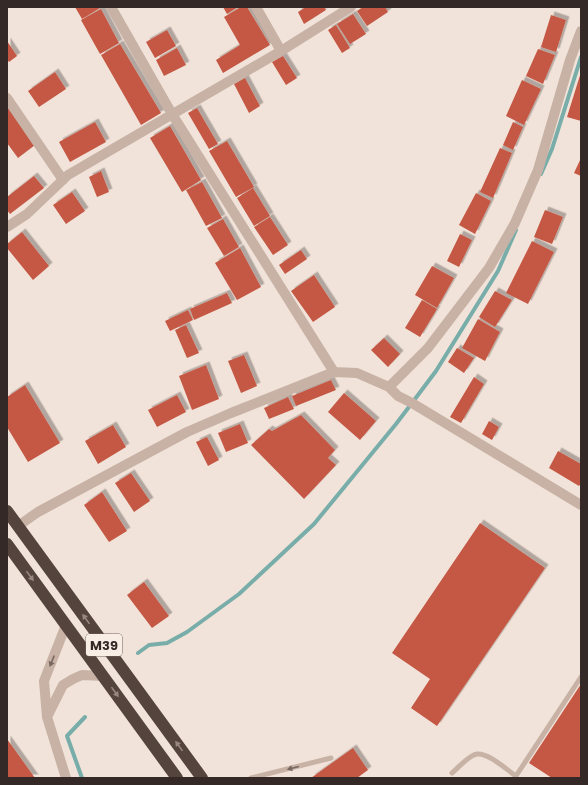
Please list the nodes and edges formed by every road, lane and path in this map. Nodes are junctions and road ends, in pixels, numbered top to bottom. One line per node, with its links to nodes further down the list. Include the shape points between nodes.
1 (111, 7): 7 (street)
2 (256, 7): 5 (street)
3 (351, 7): 5 (street)
4 (581, 31): 11 (street, via 538,170 515,223 488,268 428,348)
5 (281, 51): 7 (street)
6 (7, 98): 8 (street)
7 (172, 114): 8 (street); 10 (street)
8 (63, 180): 9 (street, via 27,214)
9 (7, 227)
10 (334, 372): 11 (street, via 357,373); 14 (street, via 187,432 38,512)
11 (389, 386): 12 (street, via 398,396)
12 (581, 505)
13 (7, 511): 14 (highway, M39)
14 (18, 526): 25 (highway, M39, one-way to 14)
15 (7, 544): 16 (highway, M39, one-way to 16)
16 (66, 625): 17 (highway, M39); 19 (street, one-way to 19, via 44,681)
17 (103, 676): 19 (street, via 82,675 63,685); 24 (highway, M39, one-way to 24)
18 (581, 677): 22 (lane)
19 (47, 717): 23 (street)
20 (331, 758): 26 (lane, one-way to 26)
21 (452, 773): 22 (lane, via 476,754 485,755)
22 (516, 777)
23 (66, 778)
24 (177, 778)
25 (202, 778)
26 (251, 778)

